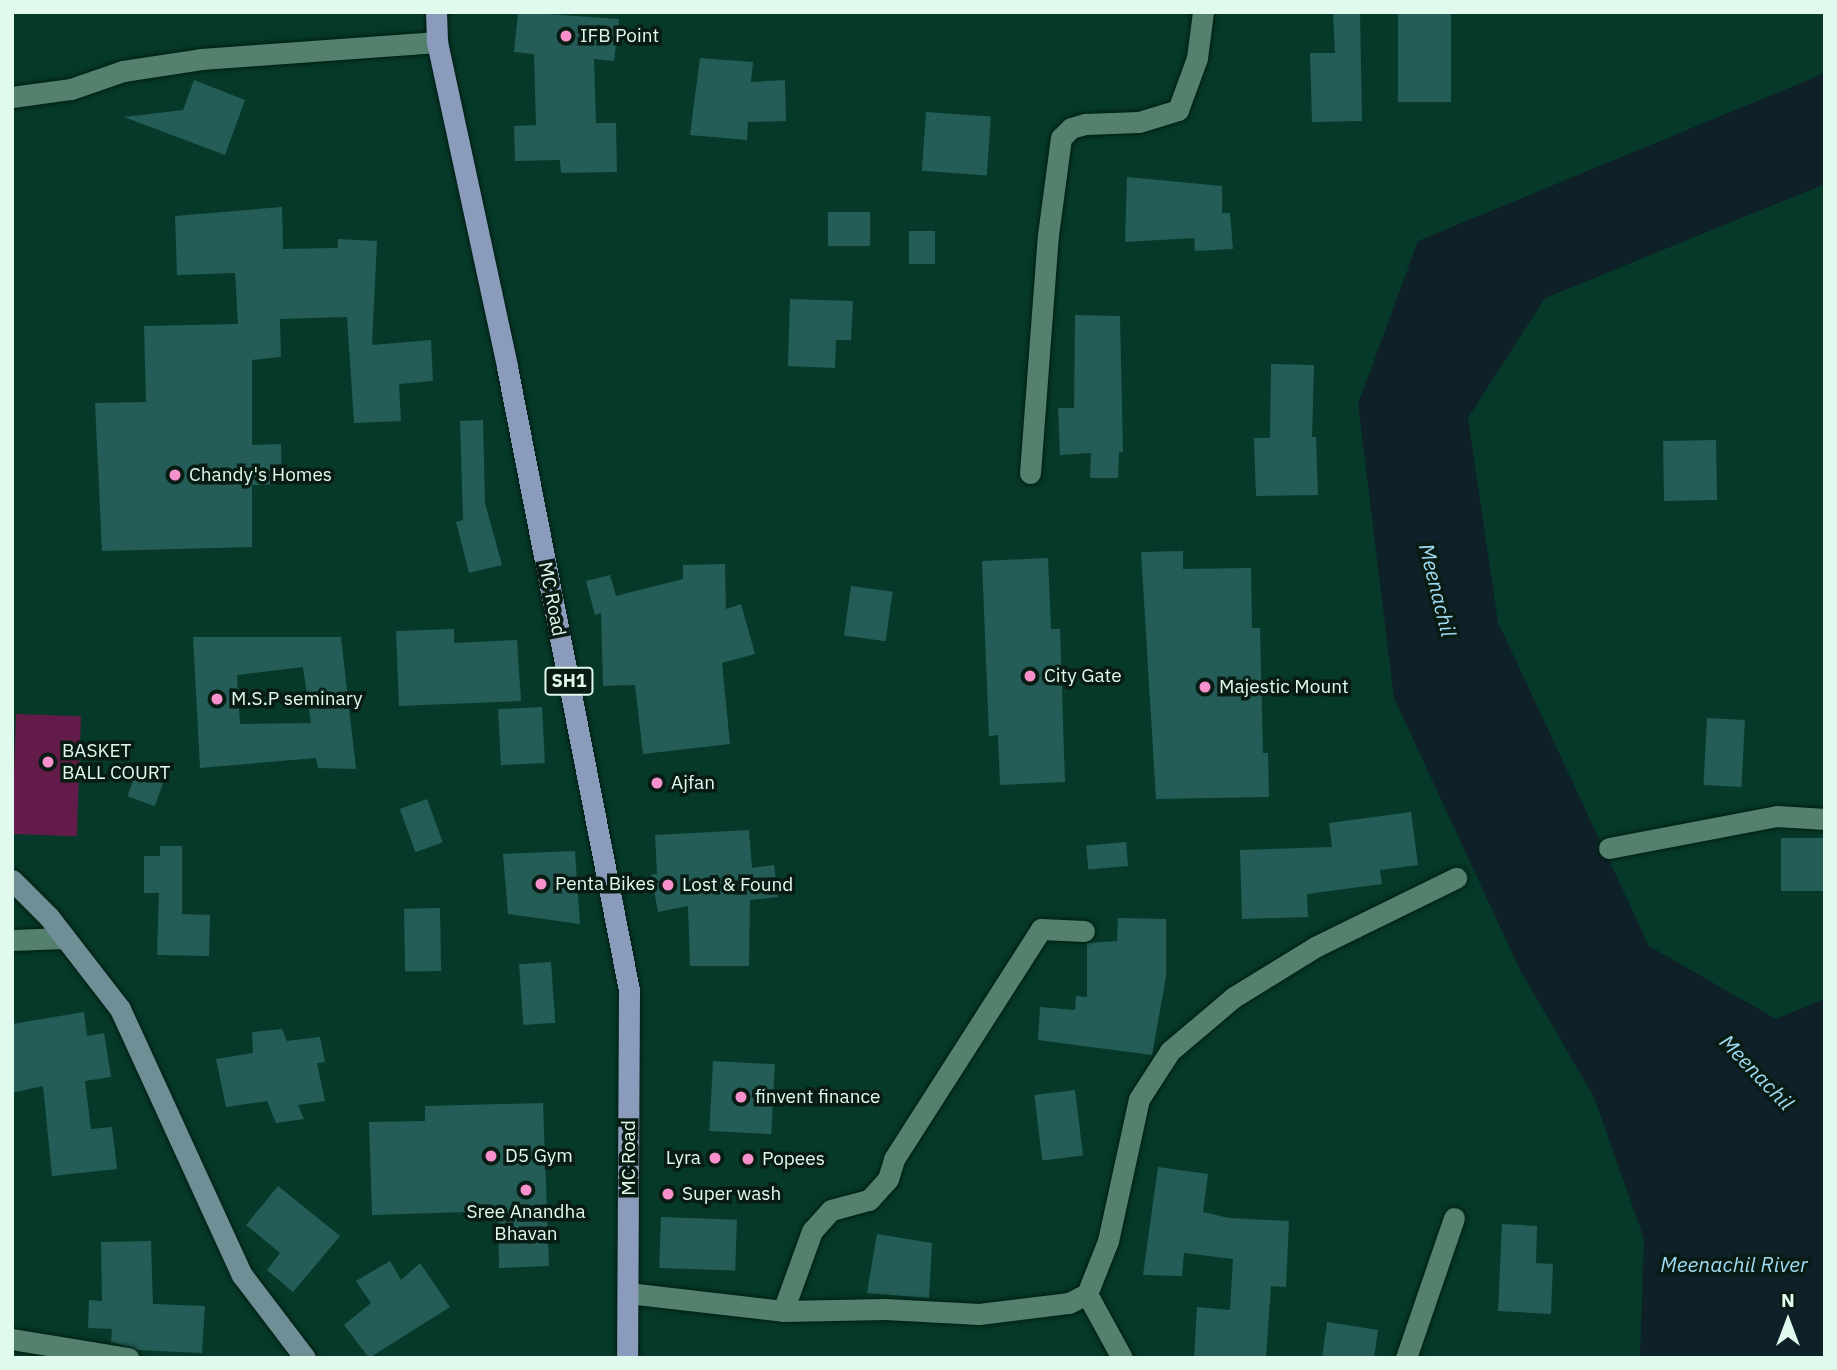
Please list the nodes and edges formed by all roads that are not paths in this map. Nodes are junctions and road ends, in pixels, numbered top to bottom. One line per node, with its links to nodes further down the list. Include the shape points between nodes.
1 (436, 12): 3 (main road, MC Road / SH1)
2 (1203, 12): 5 (street, via 1197,58 1178,110 1139,122 1085,124 1071,128 1061,138 1048,235)
3 (437, 42): 4 (street, via 201,59 123,71 71,89); 14 (main road, MC Road / SH1, via 629,990)
4 (12, 97)
5 (1030, 473)
6 (1825, 819): 7 (street, via 1776,816)
7 (1609, 848)
8 (1456, 878): 15 (street, via 1307,952 1234,997 1170,1051 1139,1098 1108,1241)
9 (12, 880): 11 (street)
10 (1084, 931): 16 (street, via 1041,929 894,1159 888,1179 869,1200 831,1210 812,1231)
11 (65, 939): 12 (street); 18 (street, via 120,1010 242,1275)
12 (12, 940)
13 (1454, 1219): 22 (street)
14 (628, 1293): 16 (street); 20 (main road, MC Road / SH1)
15 (1087, 1294): 16 (street, via 1069,1303 979,1314 885,1308); 21 (street)
16 (783, 1311)
17 (12, 1339): 19 (street)
18 (301, 1357)
19 (128, 1358)
20 (627, 1358)
21 (1122, 1358)
22 (1406, 1358)

